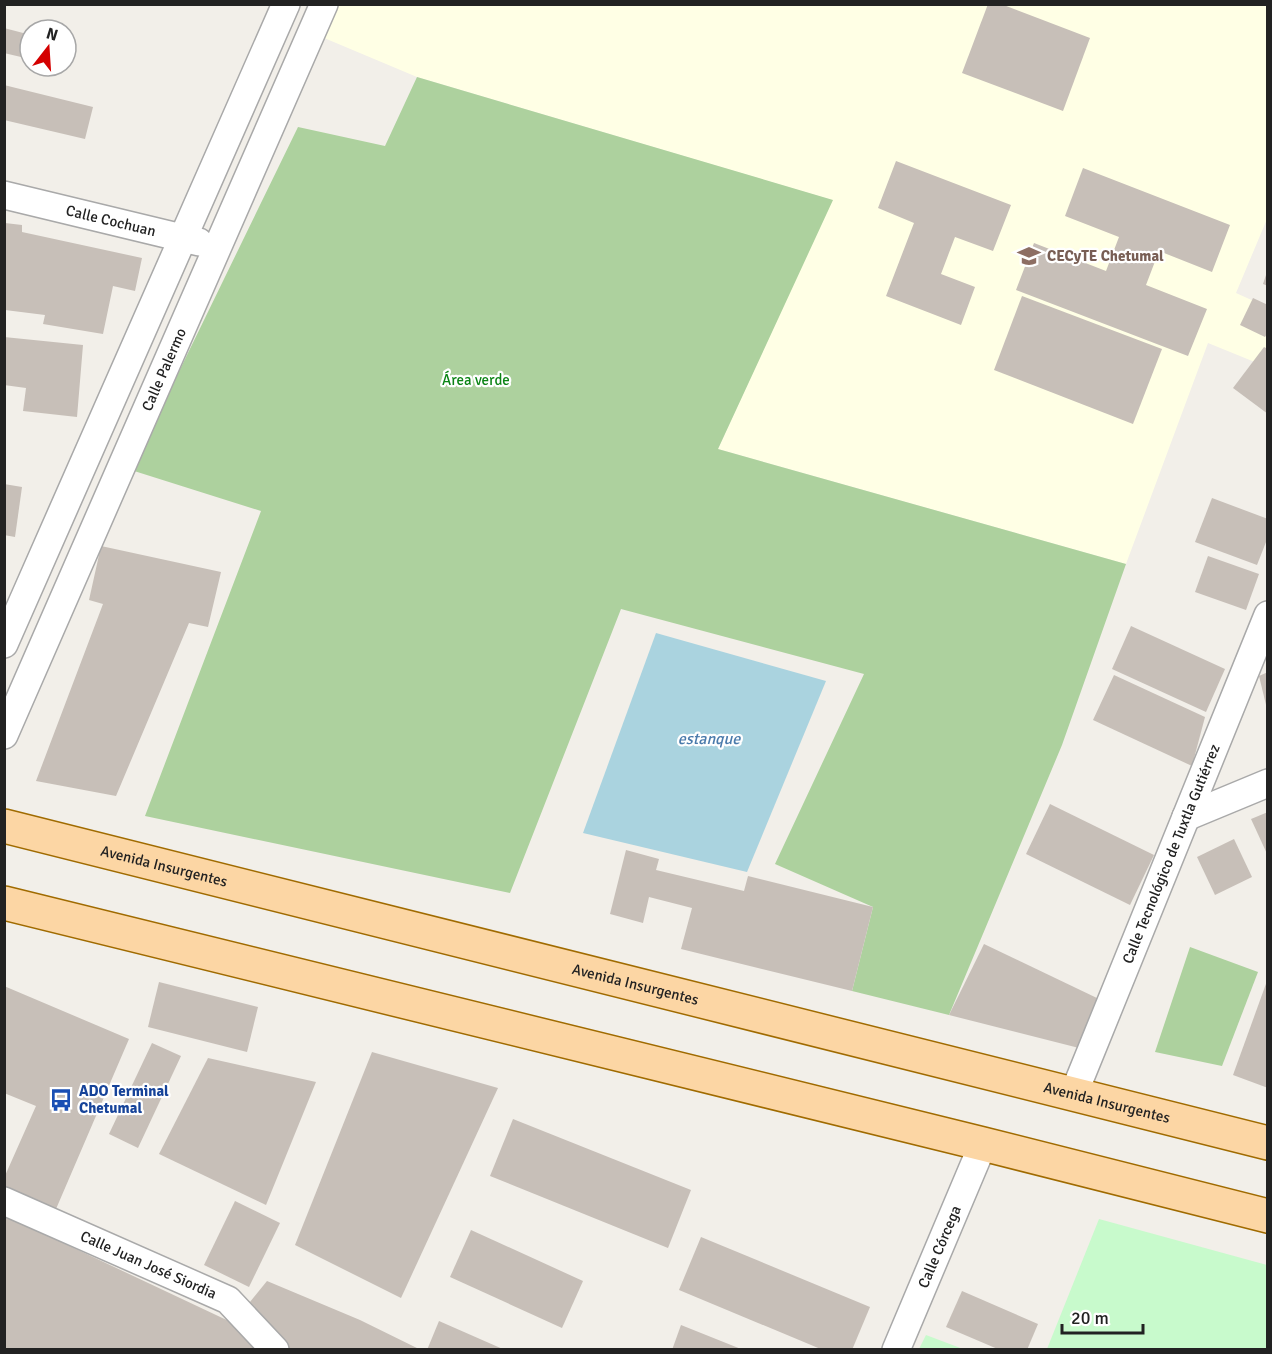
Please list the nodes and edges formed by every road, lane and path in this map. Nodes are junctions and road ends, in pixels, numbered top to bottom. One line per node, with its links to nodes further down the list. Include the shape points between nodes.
1 (286, 4): 4 (street)
2 (324, 4): 5 (street, Calle Palermo)
3 (4, 195): 4 (street, Calle Cochuan)
4 (183, 237): 5 (street, Calle Cochuan); 7 (street)
5 (217, 248): 8 (street, Calle Palermo)
6 (1268, 615): 10 (street, Calle Tecnológico de Tuxtla Gutiérrez)
7 (4, 644)
8 (4, 735)
9 (1268, 783): 10 (street)
10 (1186, 817): 13 (street, Calle Tecnológico de Tuxtla Gutiérrez)
11 (4, 826): 13 (main road, Avenida Insurgentes)
12 (4, 903): 15 (main road)
13 (1074, 1093): 14 (main road, Avenida Insurgentes)
14 (1268, 1143)
15 (983, 1144): 17 (main road); 19 (street, Calle Córcega)
16 (4, 1200): 18 (street, Calle Juan José Siordia, via 228,1300)
17 (1268, 1216)
18 (275, 1350)
19 (896, 1350)

